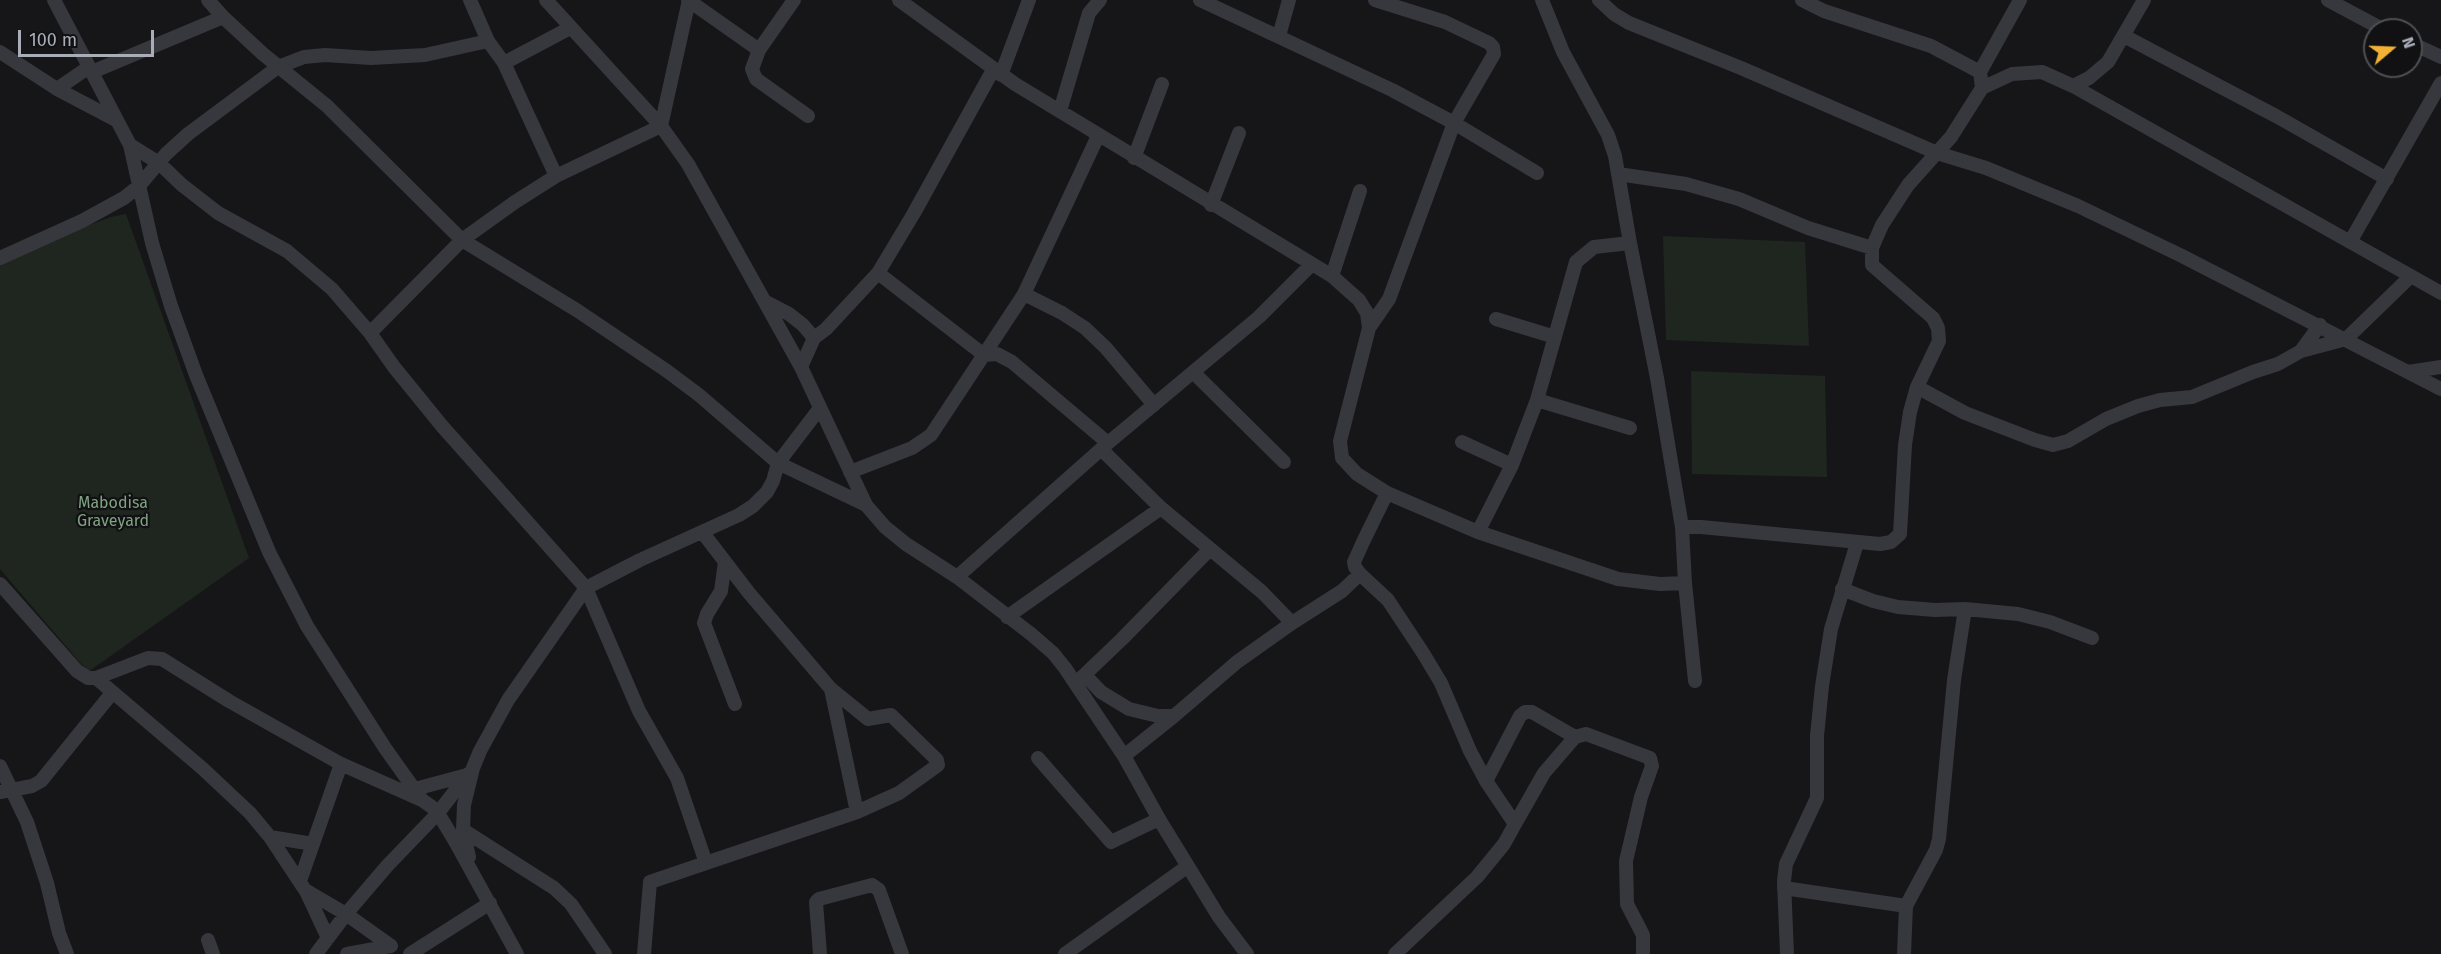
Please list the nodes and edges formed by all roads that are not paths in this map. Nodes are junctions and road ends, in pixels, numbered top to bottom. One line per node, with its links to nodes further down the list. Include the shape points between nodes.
1 (54, 0): 31 (street)
2 (208, 0): 19 (street)
3 (470, 0): 24 (street)
4 (546, 0): 21 (street)
5 (688, 0): 26 (street); 43 (street)
6 (794, 0): 26 (street)
7 (899, 0): 32 (street)
8 (1029, 0): 32 (street)
9 (1100, 0): 39 (street, via 1089,13)
10 (1200, 0): 22 (street)
11 (1289, 0): 22 (street)
12 (1375, 0): 42 (street, via 1438,19 1493,47 1494,54)
13 (1542, 0): 51 (street, via 1563,52 1608,135)
14 (1599, 0): 47 (street, via 1629,23)
15 (1802, 0): 33 (street, via 1931,46)
16 (2020, 0): 33 (street)
17 (2144, 0): 23 (street)
18 (2333, 1): 20 (street)
19 (223, 17): 30 (street); 31 (street)
20 (2363, 18)
21 (570, 28): 29 (street); 43 (street)
22 (1279, 36): 42 (street)
23 (2124, 36): 36 (street, via 2100,71); 53 (street)
24 (488, 41): 29 (street); 30 (street, via 425,55 304,57)
25 (2423, 49): 28 (street)
26 (759, 50): 40 (street, via 752,69 756,79)
27 (0, 52): 38 (street)
28 (2441, 57)
29 (504, 63): 52 (street)
30 (278, 67): 49 (street, via 188,134); 57 (street, via 327,106)
31 (91, 70): 38 (street); 41 (street)
32 (997, 72): 39 (street); 63 (street)
33 (1980, 72): 37 (street)
34 (2441, 83): 53 (street)
35 (1162, 84): 48 (street)
36 (2073, 86): 37 (street, via 2042,72 2024,72); 58 (street)
37 (1982, 88): 47 (street, via 1961,124)
38 (57, 89): 41 (street)
39 (1060, 111): 45 (street)
40 (807, 116)
41 (116, 120): 46 (street)
42 (1454, 123): 50 (street); 71 (street, via 1389,299)
43 (661, 126): 52 (street); 68 (street, via 698,180)
44 (1239, 133): 56 (street)
45 (1098, 136): 48 (street); 67 (street)
46 (130, 145): 49 (street); 54 (street)
47 (1936, 153): 60 (street, via 1908,185); 70 (street, via 1986,168 2078,206)
48 (1134, 158): 56 (street)
49 (159, 163): 54 (street); 72 (street, via 218,213 311,269)
50 (1536, 173)
51 (1618, 174): 59 (street); 60 (street, via 1686,184 1739,199 1808,228)
52 (556, 176): 57 (street)
53 (2387, 179): 58 (street)
54 (139, 186): 61 (street, via 82,222); 128 (street, via 171,306 269,552 311,632)
55 (1360, 191): 64 (street)
56 (1210, 205): 62 (street)
57 (462, 240): 72 (street); 91 (street, via 667,371)
58 (2350, 242): 65 (street)
59 (1630, 243): 73 (street, via 1594,247 1576,262); 97 (street)
60 (1872, 248): 82 (street, via 1872,265 1934,318 1938,328 1939,341)
61 (0, 258)
62 (1311, 265): 64 (street); 80 (street, via 1259,317)
63 (878, 273): 74 (street); 77 (street)
64 (1332, 276): 71 (street, via 1364,306)
65 (2411, 276): 66 (street); 75 (street)
66 (2441, 293)
67 (1024, 294): 77 (street); 85 (street, via 1085,328)
68 (764, 301): 74 (street, via 789,314); 78 (street)
69 (1496, 319): 73 (street)
70 (2320, 325): 75 (street); 76 (street)
71 (1369, 328): 94 (street, via 1340,441 1341,451 1348,467)
72 (370, 333): 107 (street, via 442,426)
73 (1555, 337): 84 (street)
74 (814, 338): 78 (street)
75 (2346, 339): 76 (street); 81 (street)
76 (2301, 351): 82 (street, via 2193,397 2138,406 2054,445 1965,413)
77 (984, 355): 89 (street, via 997,354 1012,362); 93 (street, via 928,438)
78 (801, 367): 86 (street)
79 (2441, 367): 81 (street)
80 (1193, 372): 85 (street); 90 (street)
81 (2408, 372): 83 (street)
82 (1917, 387): 100 (street, via 1905,445 1900,534 1891,542)
83 (2441, 389)
84 (1537, 400): 87 (street); 92 (street)
85 (1154, 405): 89 (street)
86 (820, 408): 91 (street); 93 (street)
87 (1630, 428)
88 (1462, 442): 92 (street)
89 (1105, 446): 96 (street); 104 (street)
90 (1284, 462)
91 (778, 463): 95 (street); 98 (street, via 770,487 753,506 723,525)
92 (1512, 465): 99 (street)
93 (850, 472): 95 (street)
94 (1388, 493): 99 (street); 103 (street, via 1354,562)
95 (866, 505): 104 (street, via 906,544)
96 (1161, 508): 101 (street); 110 (street)
97 (1682, 527): 100 (street); 105 (street)
98 (703, 532): 102 (street); 107 (street)
99 (1478, 532): 105 (street, via 1618,579)
100 (1857, 543): 108 (street)
101 (1209, 550): 111 (street, via 1262,592); 114 (street)
102 (725, 562): 116 (street); 118 (street, via 721,591 704,623)
103 (1360, 574): 111 (street, via 1342,591); 126 (street, via 1388,600 1423,653)
104 (957, 576): 110 (street)
105 (1685, 583): 115 (street)
106 (0, 584): 113 (street, via 77,671)
107 (586, 588): 125 (street, via 504,706); 136 (street, via 639,711 677,778)
108 (1842, 589): 109 (street, via 1898,607); 140 (street, via 1822,686 1817,798 1786,864)
109 (1965, 609): 112 (street, via 2018,614); 142 (street, via 1939,839)
110 (1007, 617): 114 (street)
111 (1292, 623): 119 (street, via 1237,662)
112 (2092, 639)
113 (96, 678): 117 (street); 123 (street, via 148,657 162,660)
114 (1080, 678): 119 (street, via 1129,708); 121 (street)
115 (1695, 681)
116 (831, 689): 129 (street); 129 (street, via 868,718 891,716 937,760 938,765 899,793)
117 (112, 693): 127 (street, via 44,779 32,786); 134 (street, via 202,768)
118 (735, 704)
119 (1174, 716): 121 (street)
120 (1575, 737): 126 (street, via 1532,712 1525,712); 132 (street, via 1544,773); 161 (street, via 1587,734 1652,761 1626,861 1627,904 1643,935)
121 (1124, 756): 131 (street)
122 (1038, 758): 131 (street, via 1111,842)
123 (341, 764): 128 (street); 135 (street)
124 (0, 766): 127 (street)
125 (470, 771): 128 (street); 130 (street); 133 (street)
126 (1486, 781): 132 (street)
127 (6, 790): 147 (street, via 27,822)
128 (418, 795): 130 (street)
129 (857, 812): 136 (street)
130 (438, 813): 138 (street); 143 (street)
131 (1159, 819): 137 (street)
132 (1515, 824): 160 (street, via 1477,877)
133 (463, 830): 138 (street); 154 (street, via 554,888)
134 (270, 837): 135 (street); 139 (street)
135 (313, 844): 139 (street)
136 (706, 863): 155 (street, via 650,882)
137 (1188, 866): 158 (street); 159 (street)
138 (476, 879): 141 (street)
139 (303, 886): 143 (street); 144 (street)
140 (1784, 888): 142 (street); 162 (street)
141 (490, 903): 152 (street); 153 (street)
142 (1906, 906): 163 (street)
143 (346, 914): 144 (street); 146 (street)
144 (328, 938): 149 (street)
145 (208, 940): 148 (street)
146 (391, 946): 150 (street); 151 (street)
147 (67, 954)
148 (213, 954)
149 (316, 954)
150 (347, 954)
151 (404, 954)
152 (410, 954)
153 (517, 954)
154 (605, 954)
155 (644, 954)
156 (820, 954): 157 (street, via 816,902 872,885 879,890)
157 (902, 954)
158 (1065, 954)
159 (1247, 954)
160 (1395, 954)
161 (1642, 954)
162 (1787, 954)
163 (1904, 954)

